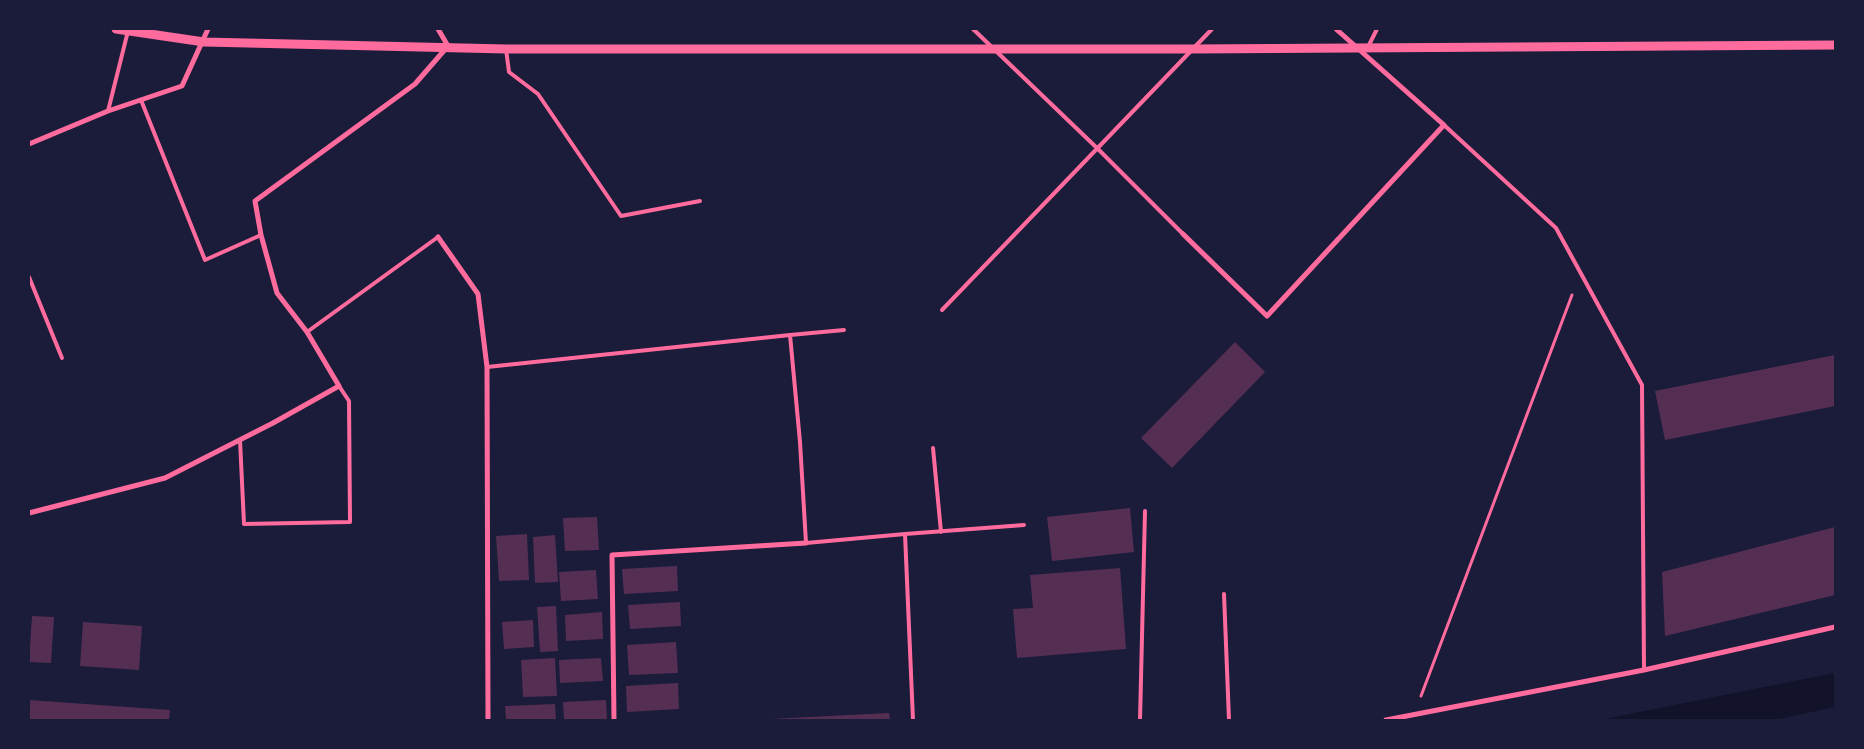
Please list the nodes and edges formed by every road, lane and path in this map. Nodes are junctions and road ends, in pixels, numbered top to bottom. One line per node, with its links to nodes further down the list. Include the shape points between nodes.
1 (116, 29): 8 (street)
2 (208, 29): 9 (street)
3 (438, 29): 11 (street)
4 (974, 29): 14 (lane)
5 (1212, 29): 16 (lane)
6 (1336, 29): 15 (street)
7 (1377, 29): 12 (lane)
8 (128, 30): 9 (street); 18 (lane)
9 (204, 42): 11 (street); 17 (street, via 182,86)
10 (1835, 45): 12 (street)
11 (448, 46): 13 (street); 24 (street, via 415,84 255,201)
12 (1368, 47): 15 (street)
13 (506, 48): 14 (street); 22 (lane, via 509,72 538,94 621,216)
14 (993, 48): 16 (street); 21 (lane)
15 (1356, 48): 16 (street); 19 (street)
16 (1193, 49): 21 (lane)
17 (141, 100): 18 (street); 24 (lane, via 204,260)
18 (108, 111): 20 (street)
19 (1444, 125): 23 (street, via 1267,316); 26 (lane, via 1556,228)
20 (29, 144)
21 (1098, 149): 23 (lane); 28 (lane)
22 (700, 201)
23 (1183, 234)
24 (261, 235): 30 (street, via 277,293)
25 (438, 237): 30 (lane); 33 (street, via 478,294)
26 (1580, 273): 45 (lane, via 1642,385); 46 (path)
27 (29, 277): 32 (lane)
28 (942, 310)
29 (844, 330): 31 (lane)
30 (307, 332): 34 (street)
31 (790, 335): 33 (lane); 42 (lane)
32 (62, 358)
33 (487, 367): 47 (street)
34 (339, 386): 35 (street); 35 (lane, via 349,401 350,522 244,524)
35 (240, 440): 38 (street, via 166,478)
36 (933, 448): 40 (lane)
37 (1145, 511): 50 (lane)
38 (29, 513)
39 (1024, 525): 40 (lane)
40 (941, 532): 41 (lane)
41 (905, 534): 42 (lane); 49 (lane)
42 (806, 543): 48 (street, via 612,555)
43 (1224, 594): 51 (lane)
44 (1835, 627): 45 (street)
45 (1644, 670): 46 (street)
46 (1414, 715): 52 (street)
47 (488, 720)
48 (614, 720)
49 (913, 720)
50 (1140, 720)
51 (1229, 720)
52 (1386, 720)

